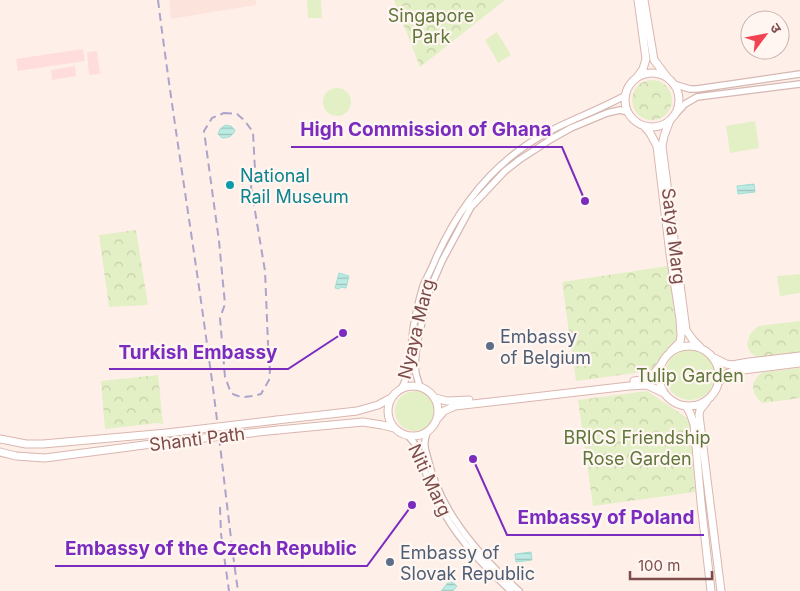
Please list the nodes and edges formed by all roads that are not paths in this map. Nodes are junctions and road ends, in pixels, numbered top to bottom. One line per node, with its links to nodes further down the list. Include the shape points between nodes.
1 (638, 0): 4 (main road, via 646,59)
2 (644, 0): 5 (main road, via 654,60)
3 (800, 74): 5 (street, via 697,89)
4 (636, 78): 5 (main road, via 656,73); 7 (main road, via 626,90)
5 (670, 81): 9 (main road, via 679,99)
6 (800, 84): 9 (street, via 698,97 684,104)
7 (626, 95): 8 (main road); 19 (street, Nyaya Marg, via 550,130 521,148 500,165 466,203 441,245 424,284 413,330 407,377)
8 (628, 112): 10 (main road); 18 (street, Nyaya Marg, via 608,113 553,138 505,172 471,207 430,289 417,343 415,365)
9 (672, 118): 10 (main road, via 662,125); 11 (main road, Satya Marg, via 662,146 686,330)
10 (644, 126): 12 (main road, Satya Marg, via 657,146 680,319 680,342)
11 (700, 348): 12 (main road, via 685,346); 14 (main road)
12 (671, 351): 16 (main road)
13 (800, 356): 14 (main road, via 732,365)
14 (714, 358): 17 (main road, via 719,369)
15 (800, 363): 17 (main road, via 734,371)
16 (660, 366): 20 (main road, via 659,380); 22 (main road, via 651,376 641,380 508,397 454,401)
17 (719, 381): 23 (main road, via 713,396)
18 (420, 387): 19 (main road); 22 (main road)
19 (401, 389): 21 (main road)
20 (664, 393): 24 (main road, via 676,403); 25 (main road, via 647,385 629,386 455,406 444,411)
21 (391, 398): 26 (main road, via 388,416); 29 (main road, Shanti Path, bridge, via 357,411 167,434 43,444)
22 (435, 398): 25 (main road)
23 (707, 401): 24 (main road, via 697,406); 34 (main road, via 698,415)
24 (686, 406): 33 (main road, via 694,424)
25 (438, 419): 27 (main road)
26 (394, 428): 28 (main road); 30 (main road, Shanti Path, bridge, via 363,422 45,458)
27 (427, 433): 28 (main road); 32 (street, Niti Marg, via 424,441 430,469 448,508 486,561)
28 (409, 437): 31 (street, Niti Marg, via 416,444 434,493 458,534)
29 (0, 439)
30 (0, 452)
31 (511, 591)
32 (519, 591)
33 (711, 591)
34 (721, 591)

